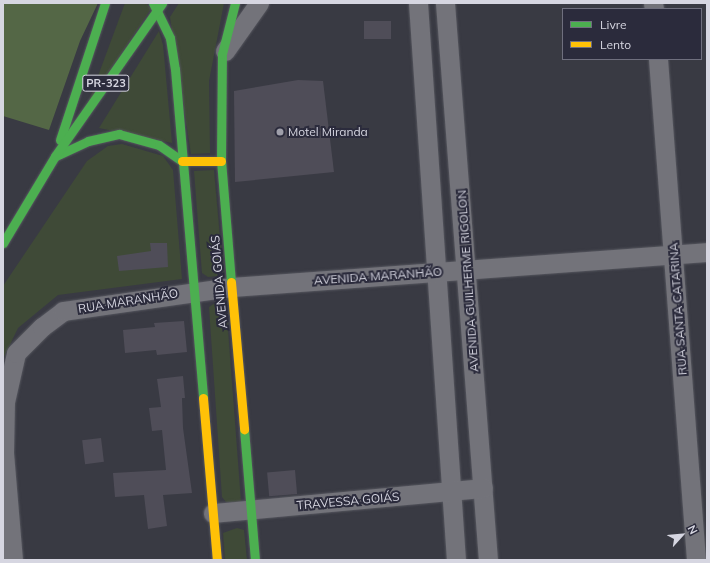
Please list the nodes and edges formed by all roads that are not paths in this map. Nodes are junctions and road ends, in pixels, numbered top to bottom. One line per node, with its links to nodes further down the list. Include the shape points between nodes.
1 (105, 3): 11 (main road, via 96,24)
2 (235, 3): 7 (main road, AVENIDA GOIÁS)
3 (258, 3): 7 (street)
4 (418, 3): 10 (street)
5 (445, 3): 9 (street, AVENIDA GUILHERME RIGOLON)
6 (157, 6): 11 (main road, PR-323); 12 (main road, via 170,38)
7 (222, 54): 13 (main road, AVENIDA GOIÁS)
8 (658, 60): 16 (street, RUA SANTA CATARINA)
9 (451, 62): 10 (street); 17 (street, AVENIDA GUILHERME RIGOLON)
10 (421, 63): 18 (street)
11 (55, 156): 12 (main road, via 88,140 119,134 159,145); 14 (main road, PR-323)
12 (182, 161): 13 (main road); 20 (main road)
13 (221, 161): 19 (main road, AVENIDA GOIÁS)
14 (3, 243)
15 (707, 252): 16 (street, AVENIDA MARANHÃO)
16 (674, 253): 17 (street, AVENIDA MARANHÃO); 30 (street, RUA SANTA CATARINA)
17 (467, 268): 18 (street, AVENIDA MARANHÃO); 21 (street, AVENIDA GUILHERME RIGOLON)
18 (435, 272): 19 (street, AVENIDA MARANHÃO); 22 (street)
19 (232, 287): 20 (street, AVENIDA MARANHÃO); 23 (main road, AVENIDA GOIÁS)
20 (193, 291): 24 (main road); 25 (street, RUA MARANHÃO, via 63,311 42,327 16,353 5,402 4,453)
21 (483, 488): 22 (street, TRAVESSA GOIÁS); 29 (street, AVENIDA GUILHERME RIGOLON)
22 (452, 492): 23 (street, TRAVESSA GOIÁS); 28 (street)
23 (251, 511): 24 (street, TRAVESSA GOIÁS); 27 (main road, AVENIDA GOIÁS)
24 (213, 514): 26 (main road)
25 (13, 560)
26 (216, 560)
27 (255, 560)
28 (456, 560)
29 (488, 560)
30 (696, 560)

